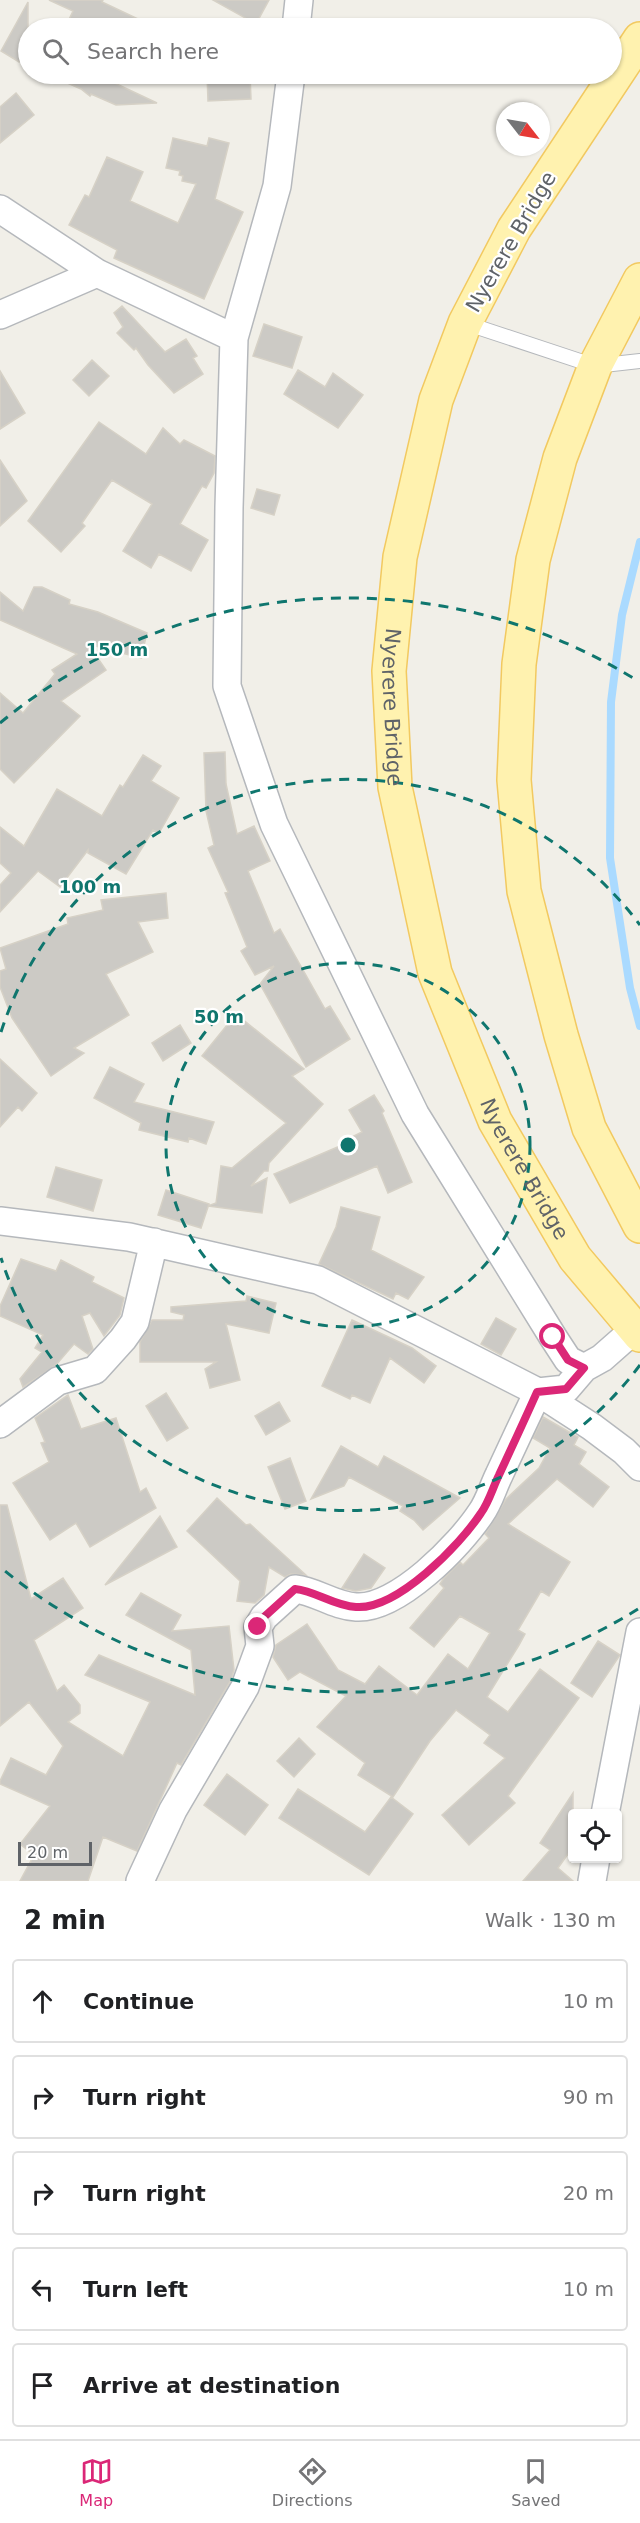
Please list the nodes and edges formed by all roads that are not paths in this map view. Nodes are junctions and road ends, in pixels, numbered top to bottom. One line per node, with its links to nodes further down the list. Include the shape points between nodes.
1 (299, 0): 2 (street)
2 (297, 18)
3 (640, 39): 4 (main road, Nyerere Bridge)
4 (622, 65)
5 (290, 84): 12 (street, via 278,186)
6 (609, 84): 11 (main road, Nyerere Bridge, via 514,229)
7 (0, 209): 8 (street)
8 (97, 273): 10 (street); 12 (street)
9 (640, 280): 14 (main road)
10 (0, 315)
11 (465, 323): 14 (lane); 18 (main road, Nyerere Bridge, via 436,400 400,557 389,671 395,787 435,973 495,1121 575,1258)
12 (234, 338): 19 (street, via 227,686 274,824 415,1113 568,1360)
13 (640, 362): 14 (lane)
14 (595, 366): 16 (main road, via 560,458 533,560 519,664 514,780 524,891 561,1035 589,1128)
15 (0, 1221): 17 (street)
16 (640, 1226)
17 (154, 1242): 20 (street, via 318,1280); 21 (street, via 135,1322 123,1339 95,1370 58,1381)
18 (637, 1332): 19 (street)
19 (584, 1368): 20 (street, via 566,1389)
20 (537, 1392): 22 (street, via 592,1427); 26 (street, via 482,1513 420,1579 382,1604 357,1607 295,1589 264,1617 258,1627 260,1646 245,1687 173,1810)
21 (0, 1424)
22 (640, 1467)
23 (640, 1632): 24 (street)
24 (606, 1809)
25 (595, 1863): 27 (street)
26 (140, 1881)
27 (591, 1881)

